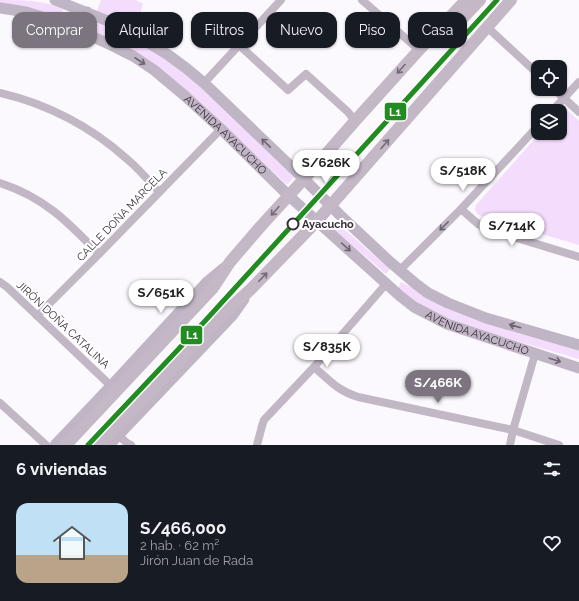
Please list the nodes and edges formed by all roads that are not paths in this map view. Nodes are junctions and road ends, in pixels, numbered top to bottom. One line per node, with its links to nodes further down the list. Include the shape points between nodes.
1 (55, 0): 7 (main road, AVENIDA AYACUCHO)
2 (281, 0): 15 (street)
3 (362, 0): 17 (street)
4 (466, 0): 12 (main road)
5 (480, 0): 13 (main road)
6 (511, 0): 16 (main road)
7 (68, 4): 10 (main road); 11 (main road, AVENIDA AYACUCHO)
8 (0, 8): 9 (main road, AVENIDA AYACUCHO)
9 (26, 12)
10 (65, 12)
11 (87, 12)
12 (455, 12)
13 (467, 14)
14 (97, 16): 24 (main road, AVENIDA AYACUCHO, via 167,54)
15 (258, 24)
16 (487, 27): 22 (street); 37 (main road, one-way to 16)
17 (408, 35)
18 (97, 39): 31 (main road, AVENIDA AYACUCHO, one-way to 31, via 154,70)
19 (236, 48): 24 (street)
20 (242, 48): 30 (street, via 288,90 306,74)
21 (420, 48): 30 (main road, one-way to 30)
22 (531, 68)
23 (579, 82): 27 (street)
24 (204, 83): 33 (main road, AVENIDA AYACUCHO, one-way to 24)
25 (0, 92): 35 (street, via 38,104 90,131 129,160)
26 (561, 96): 27 (street)
27 (564, 99): 28 (street); 29 (street)
28 (559, 104)
29 (579, 112)
30 (355, 121): 33 (main road)
31 (221, 129): 35 (street, CALLE DOÑA MARCELA); 36 (main road, AVENIDA AYACUCHO)
32 (531, 134): 38 (street)
33 (304, 179): 36 (main road); 37 (main road, AVENIDA AYACUCHO)
34 (0, 183): 40 (street, via 29,195 52,209)
35 (159, 192): 40 (street, CALLE DOÑA MARCELA)
36 (289, 196): 39 (main road, AVENIDA AYACUCHO); 42 (main road, one-way to 42)
37 (330, 206): 39 (main road); 43 (main road, AVENIDA AYACUCHO)
38 (461, 209): 41 (street, via 478,224 491,230); 43 (street, one-way to 43)
39 (317, 221): 45 (main road, AVENIDA AYACUCHO, one-way to 45); 46 (main road, one-way to 39)
40 (99, 254): 47 (street, CALLE DOÑA MARCELA)
41 (579, 257)
42 (230, 262): 52 (main road, via 207,282); 58 (main road, via 213,288)
43 (400, 270): 48 (main road, AVENIDA AYACUCHO, one-way to 43, via 460,308 428,293)
44 (0, 282): 47 (street, JIRÓN DOÑA CATALINA)
45 (386, 284): 49 (main road, AVENIDA AYACUCHO, via 414,307 447,324); 50 (street)
46 (251, 289): 55 (main road, via 232,316); 59 (main road)
47 (37, 316): 52 (street, JIRÓN DOÑA CATALINA)
48 (579, 345)
49 (535, 354): 51 (main road, AVENIDA AYACUCHO, one-way to 51); 54 (street)
50 (314, 367): 54 (street, via 348,394); 62 (street, via 264,420)
51 (579, 368)
52 (111, 386): 57 (main road)
53 (0, 403): 56 (street)
54 (513, 430): 63 (street); 64 (street)
55 (118, 435): 60 (main road); 61 (street)
56 (46, 445)
57 (54, 445)
58 (66, 445)
59 (99, 445)
60 (109, 445)
61 (131, 445)
62 (257, 445)
63 (510, 445)
64 (559, 445)

